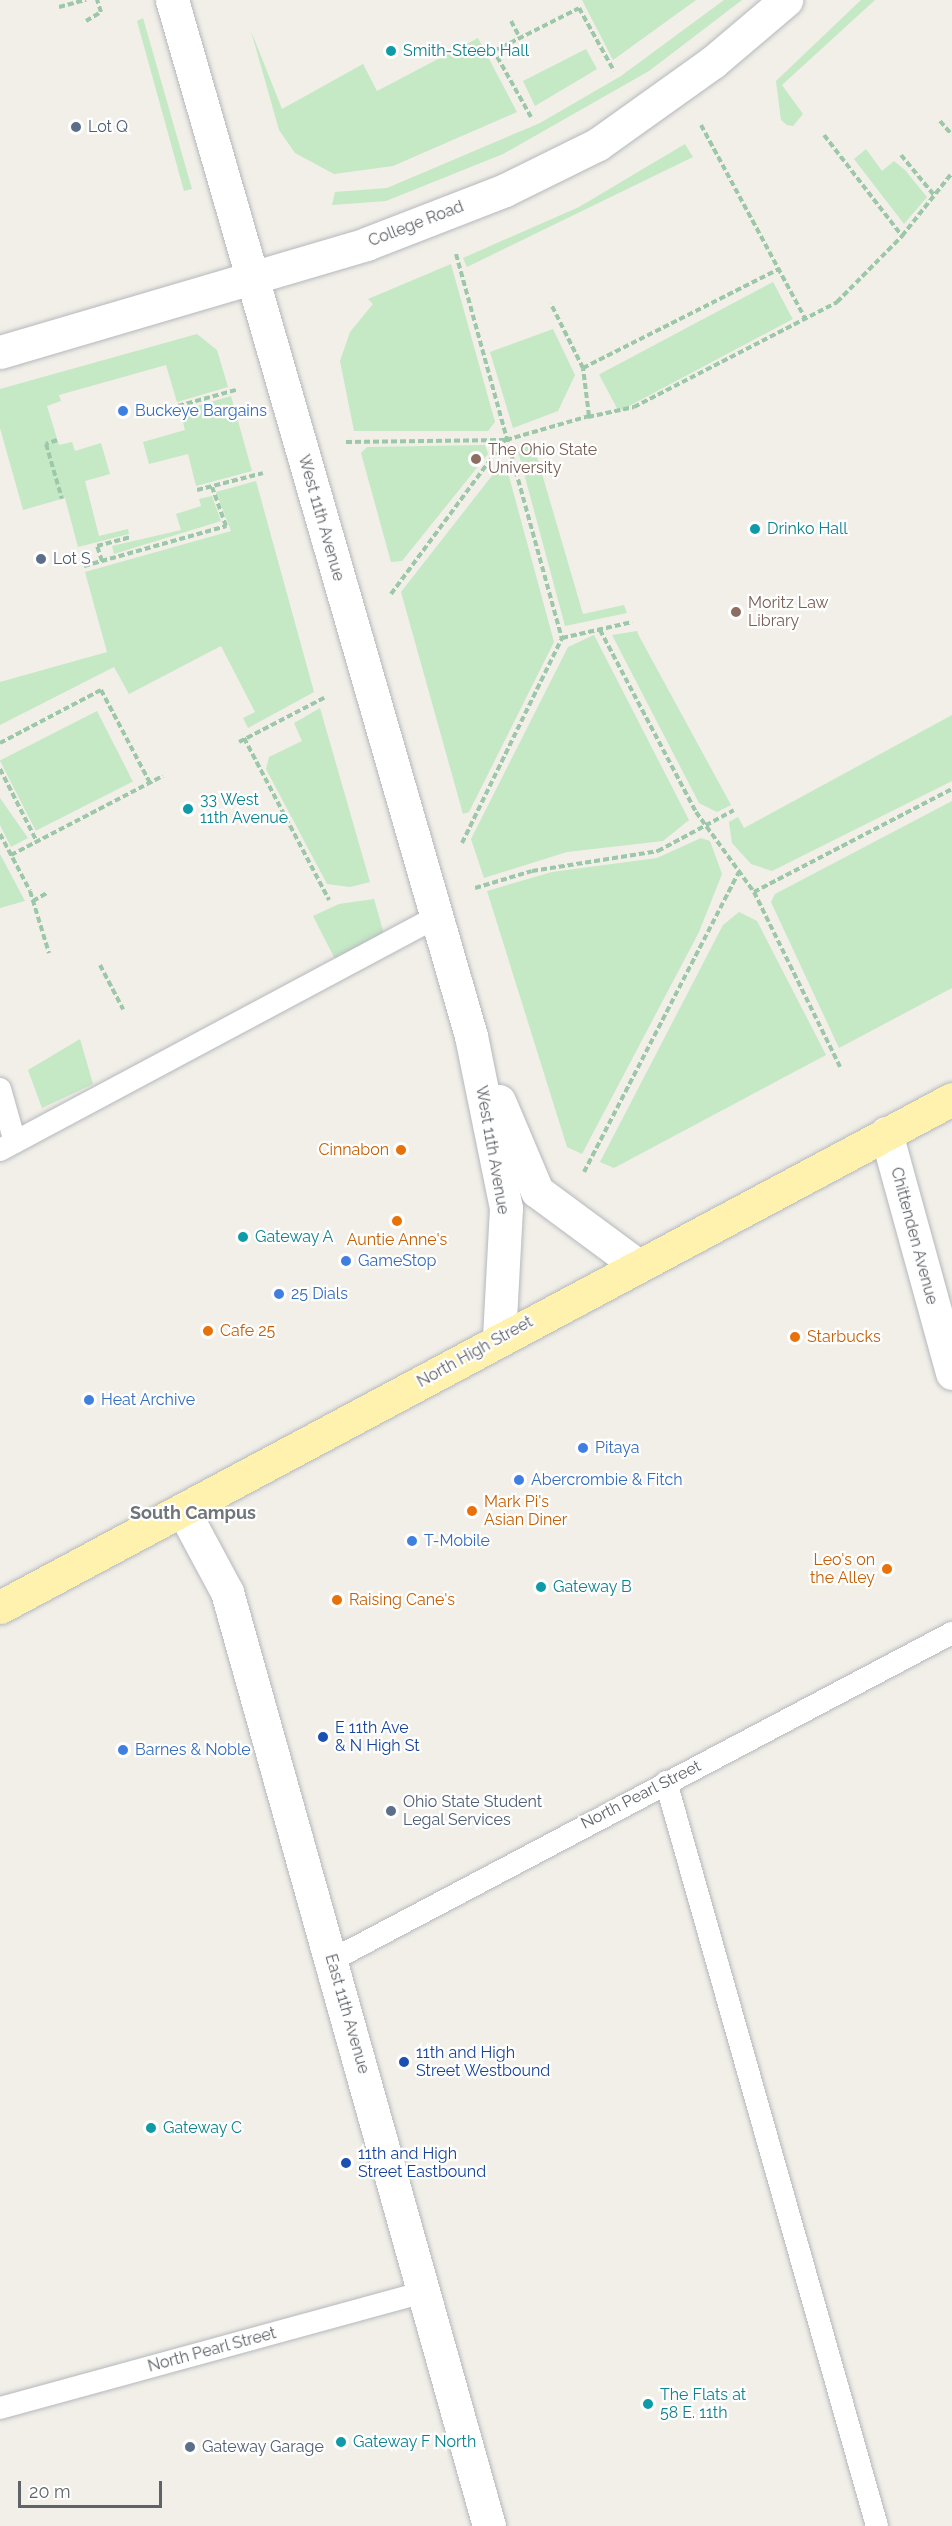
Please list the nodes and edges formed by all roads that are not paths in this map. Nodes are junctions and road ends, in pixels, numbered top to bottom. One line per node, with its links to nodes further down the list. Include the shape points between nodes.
1 (172, 0): 3 (street, West 11th Avenue)
2 (786, 0): 3 (street, College Road, via 713,63 598,144 505,190 366,244)
3 (252, 276): 4 (street, College Road); 5 (street, West 11th Avenue)
4 (0, 352)
5 (436, 917): 6 (street, West 11th Avenue); 10 (lane)
6 (471, 1036): 11 (street, West 11th Avenue, via 537,1191); 12 (street, West 11th Avenue, via 506,1208)
7 (0, 1089): 10 (lane)
8 (952, 1099): 9 (main road, North High Street)
9 (886, 1133): 11 (main road, North High Street); 13 (street, Chittenden Avenue)
10 (8, 1146)
11 (637, 1265): 12 (main road, North High Street)
12 (499, 1338): 14 (main road, North High Street)
13 (952, 1373)
14 (183, 1510): 15 (main road, North High Street); 18 (street, East 11th Avenue, via 227,1592)
15 (0, 1607)
16 (952, 1633): 17 (lane, North Pearl Street)
17 (666, 1782): 18 (lane, North Pearl Street); 22 (lane)
18 (332, 1960): 19 (street, East 11th Avenue)
19 (424, 2292): 20 (lane, North Pearl Street); 21 (street, East 11th Avenue)
20 (0, 2408)
21 (489, 2526)
22 (877, 2526)

